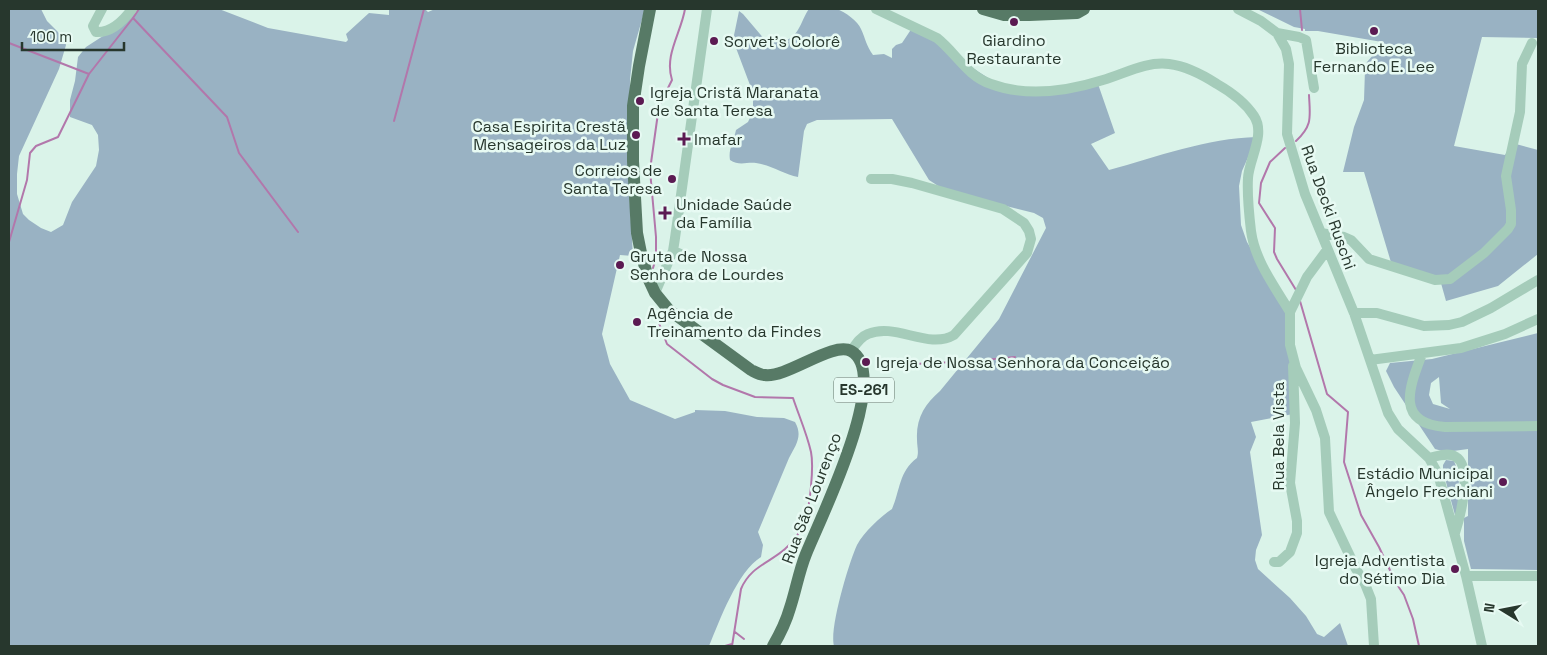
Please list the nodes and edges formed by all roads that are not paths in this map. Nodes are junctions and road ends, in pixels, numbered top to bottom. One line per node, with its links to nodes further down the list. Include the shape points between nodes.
1 (102, 9): 2 (street, via 93,26 96,32 107,31 117,25)
2 (132, 9)
3 (650, 9): 18 (main road, via 639,66 632,140 638,239)
4 (707, 9): 15 (street)
5 (876, 9): 19 (street, via 938,38 974,76 1004,88 1028,91 1066,89 1162,63 1206,76 1234,95 1248,107 1258,125 1248,175 1254,245)
6 (983, 9): 7 (main road, via 1012,15 1068,14)
7 (1084, 9)
8 (1238, 9): 9 (street)
9 (1277, 33): 11 (street, via 1306,40); 13 (street, Rua Decki Ruschi, via 1286,49 1289,64 1287,134 1305,194)
10 (1532, 44): 13 (street, via 1522,64 1520,112 1506,176 1511,224 1484,253 1450,279 1435,280 1370,259 1351,240)
11 (1314, 88)
12 (871, 179): 22 (street, via 912,183 1003,209 1029,230 1030,248 950,338 878,332 860,339)
13 (1322, 233): 14 (street, Rua Decki Ruschi)
14 (1327, 250): 19 (street, via 1318,260); 20 (street, Rua Decki Ruschi)
15 (673, 251): 16 (street); 18 (street)
16 (683, 255)
17 (1538, 280): 20 (street, via 1491,308 1449,325 1424,326 1377,313)
18 (655, 293): 22 (main road, via 669,310 759,374 777,374 837,350)
19 (1290, 312): 24 (street, Rua Bela Vista)
20 (1354, 313): 25 (street, Rua Decki Ruschi)
21 (1537, 320): 23 (street, via 1487,341)
22 (851, 351): 32 (main road, Rua São Lourenço / ES-261, via 862,364 864,396 850,450 806,555 790,608)
23 (1422, 354): 25 (street); 26 (street, via 1409,398 1412,412 1422,420 1445,426)
24 (1292, 358): 29 (street, Rua Bela Vista, via 1295,423 1290,483 1297,532 1290,552 1279,562); 33 (street, via 1326,438 1329,512 1368,591)
25 (1370, 360): 27 (street, Rua Decki Ruschi, via 1392,422)
26 (1538, 426)
27 (1429, 458): 28 (street, via 1438,474); 28 (street, via 1447,454 1458,457 1461,462 1463,501)
28 (1455, 533): 30 (street)
29 (1274, 562)
30 (1466, 576): 31 (street); 34 (street)
31 (1538, 576)
32 (773, 646)
33 (1374, 646)
34 (1482, 646)

